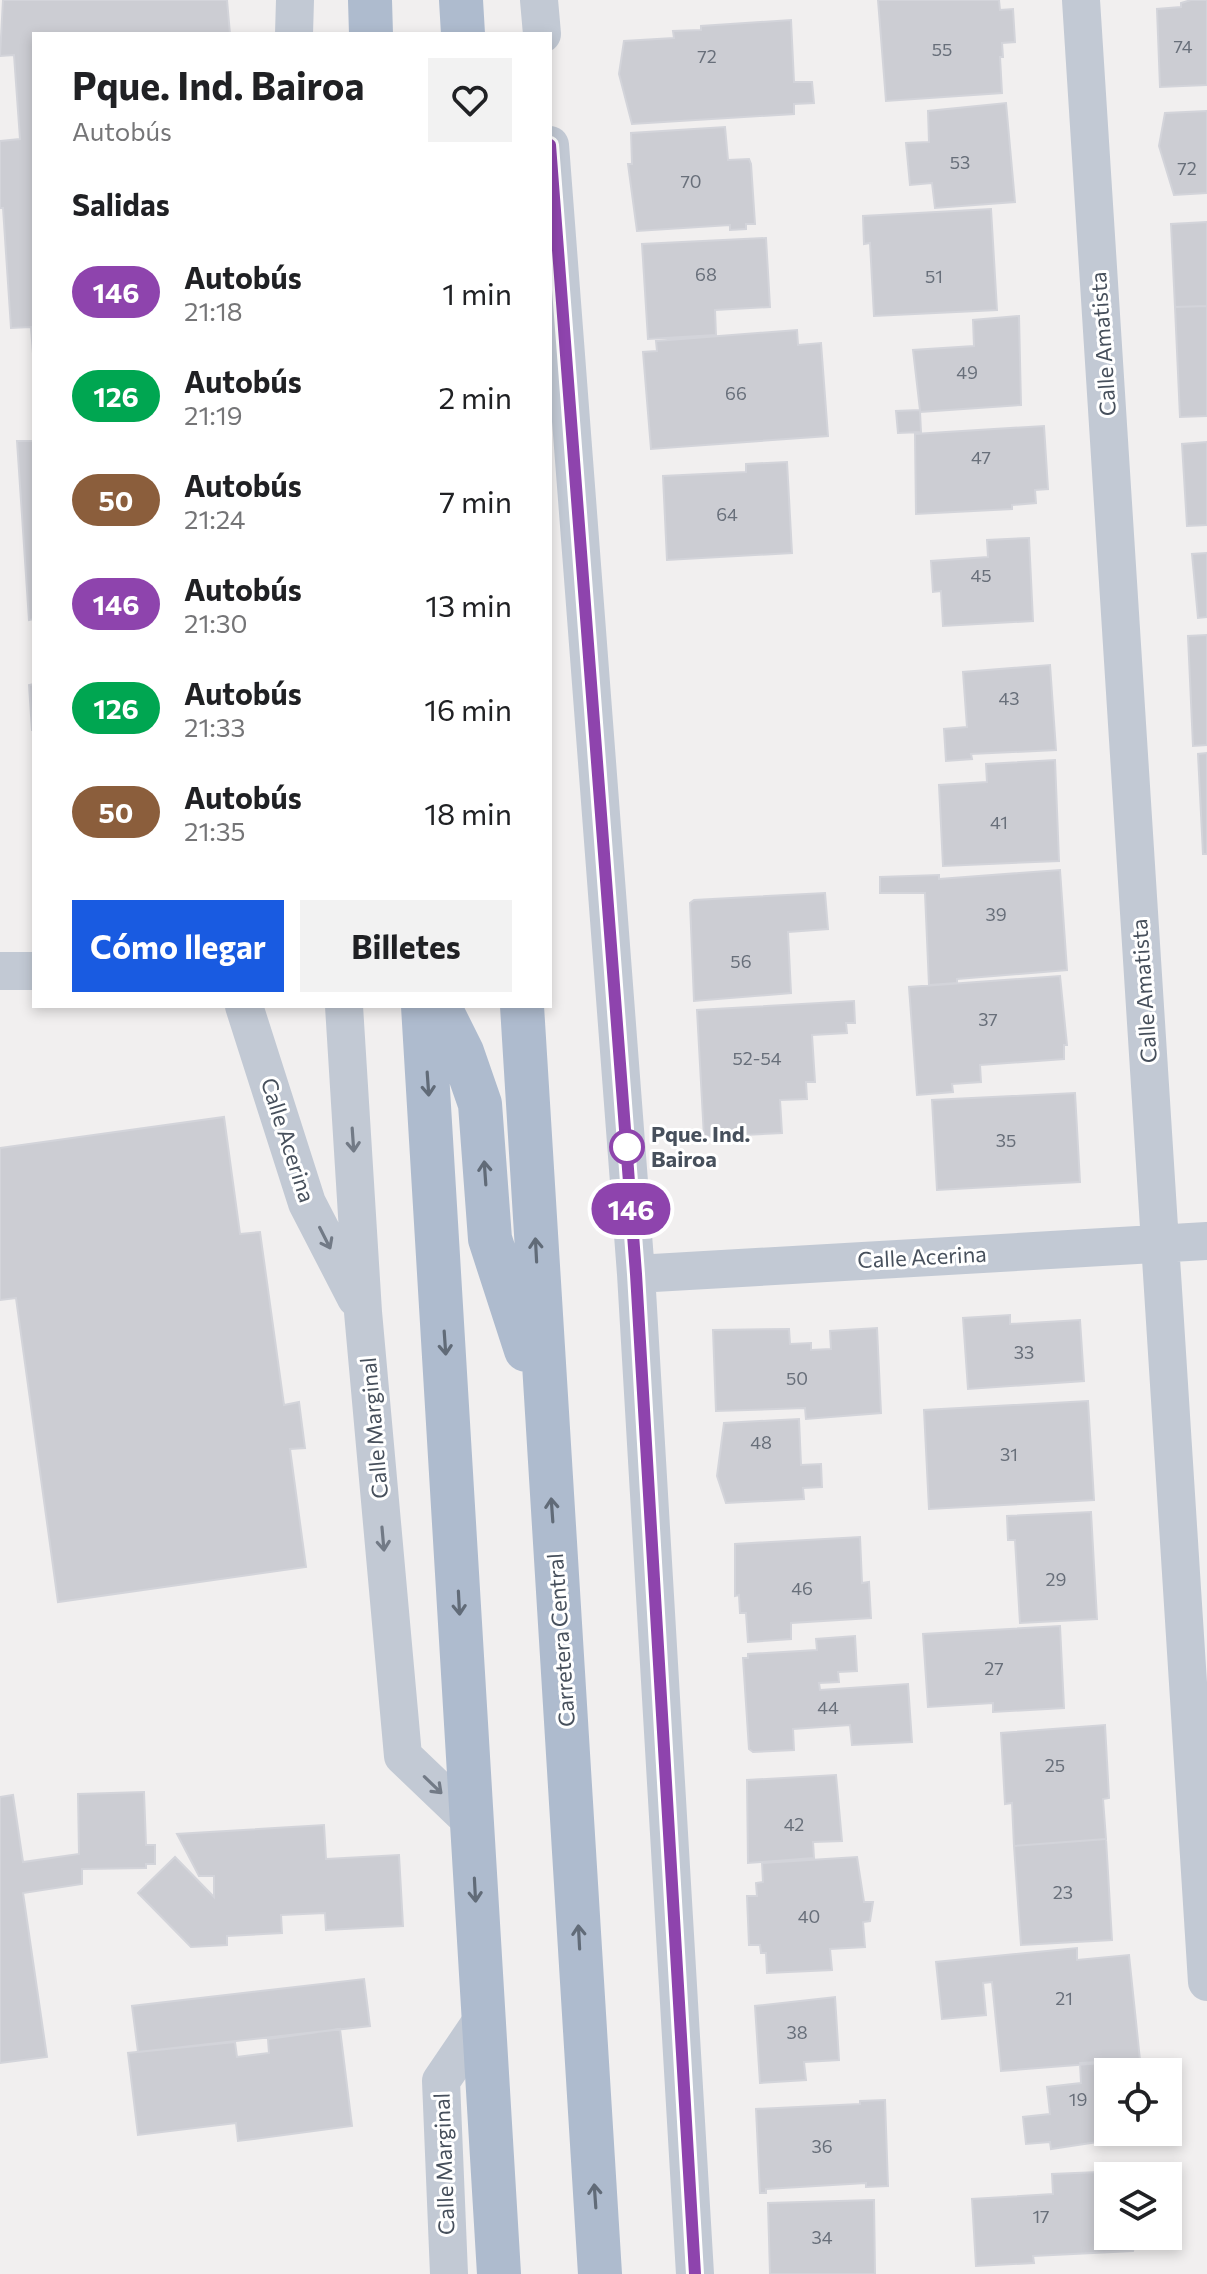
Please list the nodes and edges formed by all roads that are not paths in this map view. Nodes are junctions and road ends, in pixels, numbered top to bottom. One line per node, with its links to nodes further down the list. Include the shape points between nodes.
1 (295, 0): 6 (street)
2 (370, 0): 7 (main road)
3 (461, 0): 8 (main road)
4 (539, 0): 9 (street)
5 (1081, 0): 19 (street, Calle Amatista)
6 (294, 32)
7 (371, 32)
8 (463, 32)
9 (542, 32)
10 (552, 171): 20 (street)
11 (0, 971): 12 (street)
12 (32, 971)
13 (245, 1008): 21 (street, Calle Acerina, one-way to 21, via 307,1203)
14 (344, 1008): 21 (street, Calle Marginal, one-way to 21)
15 (423, 1008): 23 (main road, one-way to 23)
16 (440, 1008): 22 (main road, one-way to 16, via 490,1239 480,1104)
17 (522, 1008): 22 (main road, Carretera Central, one-way to 17)
18 (1207, 1241): 19 (street, Calle Acerina)
19 (1160, 1243): 20 (street, Calle Acerina); 24 (street, Calle Amatista)
20 (636, 1274): 29 (street)
21 (363, 1312): 23 (street, Calle Marginal, one-way to 23, via 403,1756)
22 (545, 1410): 28 (main road, Carretera Central, one-way to 22)
23 (471, 1821): 25 (main road, one-way to 25)
24 (1207, 1982)
25 (483, 2019): 26 (street, Calle Marginal, via 441,2081); 27 (main road)
26 (449, 2274)
27 (499, 2274)
28 (600, 2274)
29 (695, 2274)

